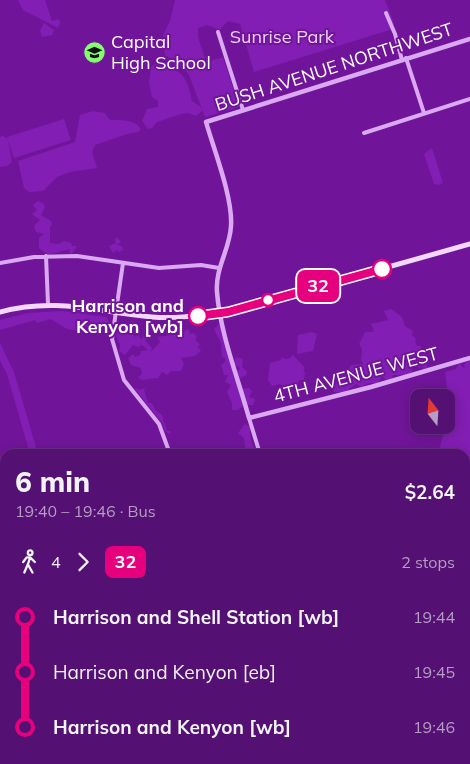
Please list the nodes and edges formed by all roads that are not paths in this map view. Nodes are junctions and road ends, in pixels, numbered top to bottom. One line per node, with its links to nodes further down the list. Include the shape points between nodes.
1 (386, 13): 4 (street)
2 (218, 32): 6 (street)
3 (470, 38): 4 (street, BUSH AVENUE NORTHWEST)
4 (404, 59): 6 (street, BUSH AVENUE NORTHWEST); 7 (street)
5 (470, 99): 7 (street)
6 (243, 110): 13 (street, BUSH AVENUE NORTHWEST, via 206,122 231,214 231,232)
7 (424, 113): 8 (street)
8 (364, 133)
9 (470, 244): 17 (main road)
10 (46, 256): 11 (street); 12 (street, via 77,256); 14 (street)
11 (0, 263)
12 (123, 263): 13 (street, via 159,268 201,265); 15 (street)
13 (219, 268): 17 (street, via 217,291)
14 (48, 304): 15 (main road); 16 (main road)
15 (116, 311): 17 (main road, via 171,318); 20 (street, via 112,339 124,380 159,424)
16 (0, 312)
17 (220, 313): 19 (street)
18 (470, 358): 19 (street, 4TH AVENUE WEST)
19 (249, 418): 21 (street)
20 (168, 449)
21 (258, 449)

